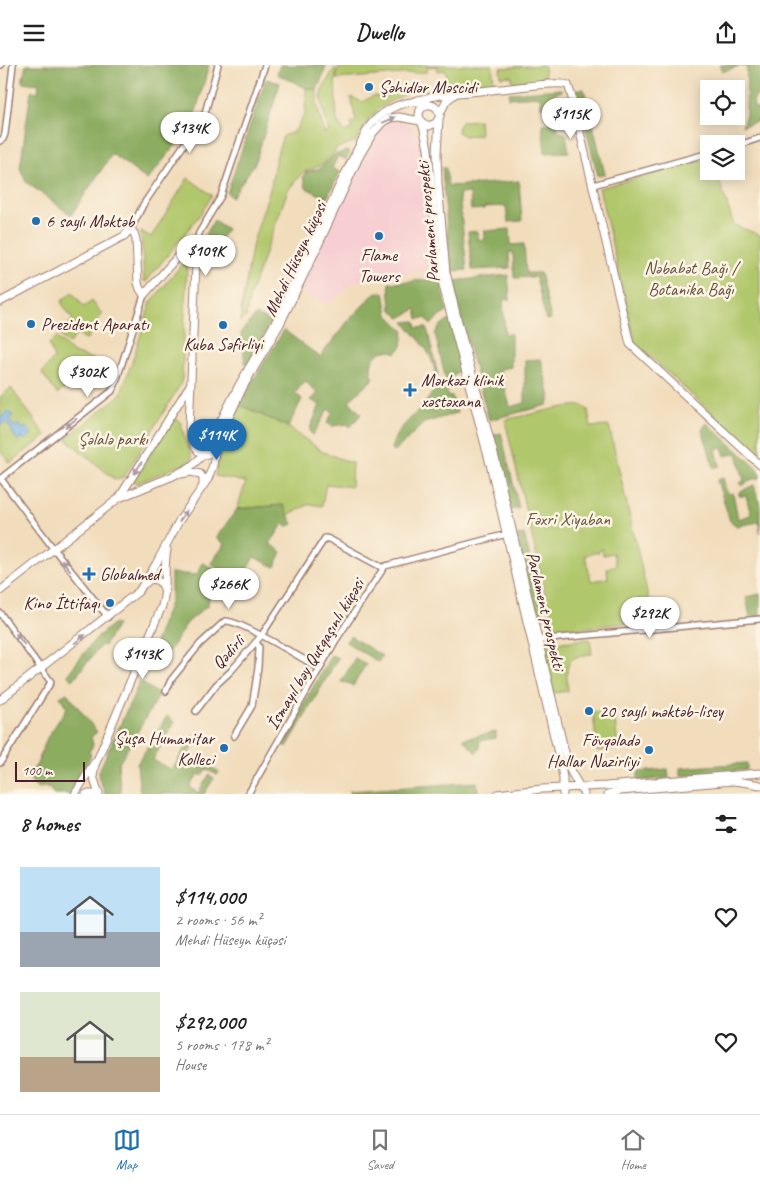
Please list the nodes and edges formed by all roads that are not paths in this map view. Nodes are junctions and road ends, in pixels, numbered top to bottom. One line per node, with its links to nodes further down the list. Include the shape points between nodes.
1 (13, 65): 11 (street, via 5,135)
2 (218, 65): 15 (street, via 205,113 143,205)
3 (265, 65): 16 (street, via 221,196 201,227 196,244)
4 (457, 93): 5 (main road, Mehdi Hüseyn küçəsi); 8 (main road, via 447,100); 14 (main road, Mehdi Hüseyn küçəsi, via 568,85)
5 (438, 95): 6 (main road, Mehdi Hüseyn küçəsi); 7 (main road)
6 (403, 104): 7 (main road, Mehdi Hüseyn küçəsi, via 417,102); 21 (main road, Mehdi Hüseyn küçəsi, via 380,115 368,128 276,321)
7 (426, 105): 8 (main road, via 438,109); 9 (main road, via 419,115)
8 (440, 115): 9 (main road, via 434,125); 40 (main road, Parlament prospekti, via 438,184 446,272)
9 (421, 122): 22 (main road, Mehdi Hüseyn küçəsi, one-way to 9, via 243,387 273,338 373,133 390,118); 29 (main road, Parlament prospekti, via 428,149 443,285)
10 (760, 138): 12 (street)
11 (0, 141)
12 (745, 143)
13 (700, 155): 14 (street)
14 (593, 185): 24 (main road, via 630,344)
15 (131, 229): 17 (main road, via 136,239 139,287); 18 (main road, via 124,236)
16 (196, 264): 17 (main road, via 186,255 178,256); 19 (main road)
17 (144, 295): 26 (street, one-way to 26, via 112,391)
18 (0, 302)
19 (191, 382): 20 (main road); 28 (main road, one-way to 28)
20 (189, 421): 21 (main road, via 198,439 208,439); 23 (main road, via 192,444)
21 (216, 431): 23 (main road, Mehdi Hüseyn küçəsi)
22 (217, 443): 23 (main road, via 210,453); 27 (main road, via 212,470)
23 (203, 454): 25 (main road, via 195,464)
24 (760, 465)
25 (173, 476): 27 (main road, via 200,474); 28 (main road)
26 (0, 479): 31 (street)
27 (202, 488): 30 (main road, one-way to 27)
28 (119, 498): 31 (main road)
29 (507, 534): 32 (street, via 388,564); 51 (main road, Parlament prospekti)
30 (171, 537): 33 (main road); 35 (main road, via 166,557)
31 (53, 549): 34 (main road); 37 (street, one-way to 31)
32 (383, 568): 39 (street, Qədirli, via 325,539); 43 (street, İsmayıl bəy Qutqaşınlı küçəsi)
33 (143, 587): 35 (main road, via 155,579 163,587); 37 (main road)
34 (0, 591)
35 (165, 595): 49 (main road)
36 (0, 613): 42 (street, one-way to 36)
37 (108, 617): 42 (main road, one-way to 37)
38 (760, 619): 40 (street)
39 (261, 636): 41 (street, Qədirli); 43 (street); 44 (street, via 225,621 200,644)
40 (538, 640): 57 (main road, Parlament prospekti, via 567,762)
41 (256, 642): 46 (street, Qədirli); 47 (street, via 259,647 258,669 252,706)
42 (42, 669): 45 (main road); 48 (street, via 51,682)
43 (320, 669): 62 (street, İsmayıl bəy Qutqaşınlı küçəsi)
44 (166, 691)
45 (0, 700)
46 (196, 711)
47 (234, 736)
48 (2, 754): 50 (street)
49 (98, 757): 58 (main road); 61 (main road, via 93,776)
50 (0, 763)
51 (562, 772): 54 (main road, via 557,783); 56 (main road, Parlament prospekti)
52 (760, 773): 55 (main road)
53 (760, 785): 55 (main road, via 733,781)
54 (542, 789): 56 (main road); 63 (main road); 64 (main road)
55 (607, 790): 57 (main road)
56 (563, 791): 57 (main road)
57 (581, 792)
58 (75, 794)
59 (86, 794): 60 (main road)
60 (93, 794)
61 (99, 794)
62 (248, 794)
63 (497, 794)
64 (555, 794)

